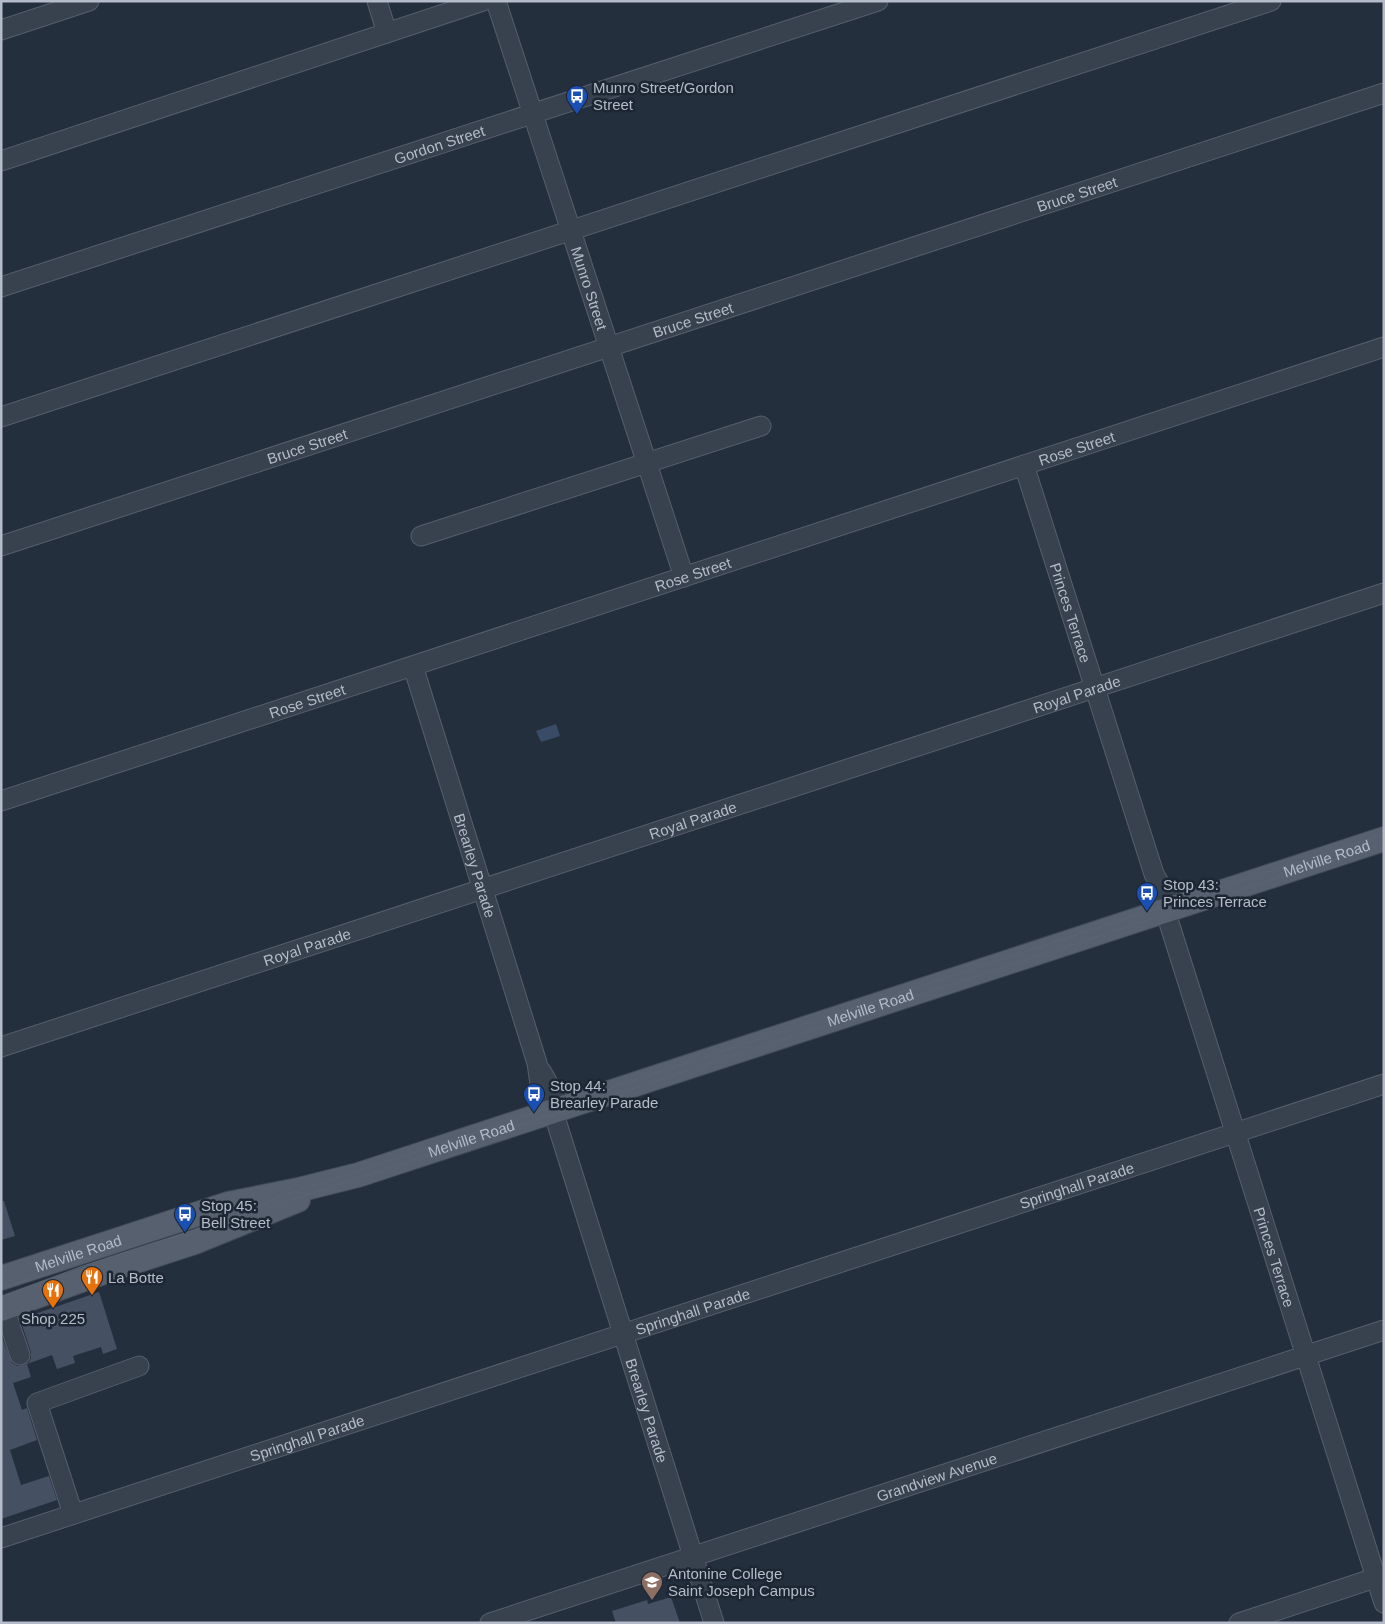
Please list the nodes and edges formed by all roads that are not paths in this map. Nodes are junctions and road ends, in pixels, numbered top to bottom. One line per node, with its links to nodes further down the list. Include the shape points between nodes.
1 (89, 1): 7 (street)
2 (377, 1): 8 (street)
3 (483, 1): 8 (street)
4 (496, 1): 10 (street, Munro Street)
5 (878, 1): 10 (street, Gordon Street)
6 (1271, 1): 12 (street)
7 (1, 30)
8 (387, 33): 11 (street)
9 (1384, 92): 14 (street, Bruce Street)
10 (532, 114): 12 (street, Munro Street); 13 (street, Gordon Street)
11 (1, 161)
12 (571, 230): 14 (street, Munro Street); 16 (street)
13 (1, 287)
14 (609, 346): 18 (street, Munro Street); 21 (street, Bruce Street)
15 (1384, 347): 19 (street, Rose Street)
16 (1, 417)
17 (761, 426): 18 (street)
18 (647, 463): 20 (street); 22 (street, Munro Street)
19 (1024, 465): 22 (street, Rose Street); 25 (street, Princes Terrace)
20 (421, 536)
21 (1, 546)
22 (684, 576): 24 (street, Rose Street)
23 (1384, 593): 25 (street, Royal Parade)
24 (413, 666): 26 (street, Rose Street); 28 (street, Brearley Parade)
25 (1095, 688): 28 (street, Royal Parade); 29 (street, Princes Terrace)
26 (1, 801)
27 (1384, 839): 29 (main road, Melville Road)
28 (483, 888): 30 (street, Royal Parade); 31 (street, Brearley Parade)
29 (1165, 910): 33 (main road, Melville Road); 34 (street, Princes Terrace)
30 (1, 1047)
31 (537, 1063): 33 (street, Brearley Parade, via 550,1088); 33 (street, Brearley Parade, via 541,1090)
32 (1384, 1084): 34 (street, Springhall Parade)
33 (553, 1111): 35 (main road, Melville Road); 39 (street, Brearley Parade)
34 (1234, 1132): 39 (street, Springhall Parade); 41 (street, Princes Terrace)
35 (358, 1175): 36 (main road, Melville Road, via 228,1204); 37 (main road, Melville Road, via 194,1242)
36 (1, 1278)
37 (3, 1309): 40 (street)
38 (1384, 1330): 41 (street, Grandview Avenue)
39 (622, 1334): 43 (street, Springhall Parade); 45 (street, Brearley Parade)
40 (20, 1355)
41 (1306, 1356): 45 (street, Grandview Avenue); 46 (street, Princes Terrace)
42 (139, 1366): 43 (street, via 37,1403)
43 (73, 1514): 44 (street, Springhall Parade)
44 (1, 1538)
45 (693, 1556): 48 (street, Grandview Avenue); 49 (street, Brearley Parade)
46 (1380, 1576): 47 (street, Princes Terrace); 50 (street)
47 (1384, 1603)
48 (490, 1623)
49 (714, 1623)
50 (1239, 1623)

